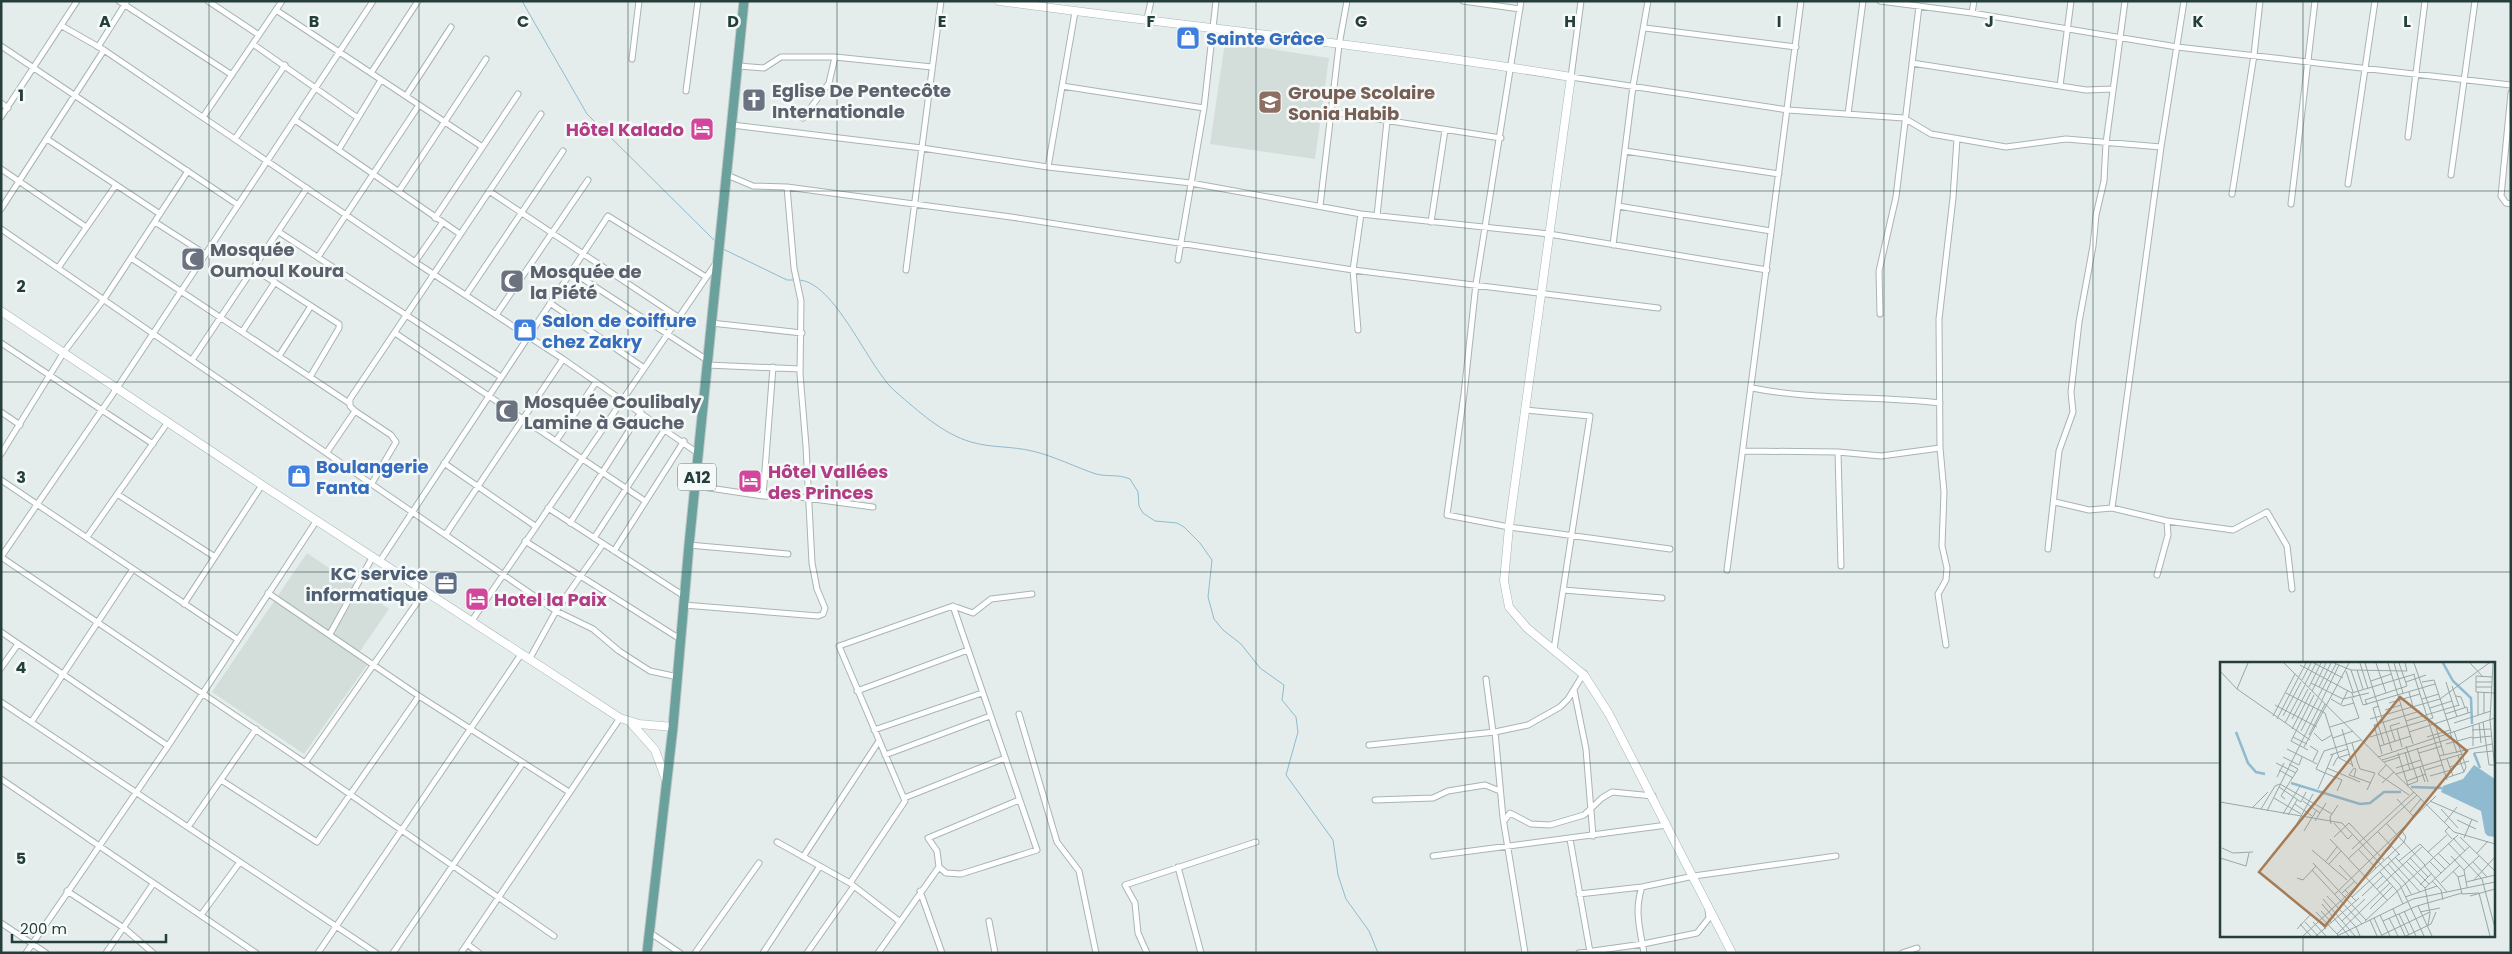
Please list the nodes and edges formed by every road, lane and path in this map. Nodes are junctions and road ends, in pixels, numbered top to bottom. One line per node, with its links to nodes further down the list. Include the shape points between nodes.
1 (77, 1): 37 (street)
2 (208, 1): 42 (street)
3 (282, 1): 33 (street)
4 (373, 1): 51 (street)
5 (418, 1): 64 (street)
6 (639, 1): 55 (street)
7 (698, 1): 76 (street)
8 (744, 1): 59 (main road, A12)
9 (941, 1): 62 (street)
10 (999, 1): 34 (street)
11 (1151, 1): 36 (street)
12 (1216, 1): 40 (street)
13 (1347, 1): 45 (street)
14 (1463, 1): 32 (street)
15 (1521, 1): 32 (street)
16 (1581, 1): 67 (street)
17 (1648, 1): 39 (street)
18 (1802, 1): 48 (street)
19 (1863, 1): 88 (street)
20 (1880, 1): 31 (street)
21 (1974, 1): 35 (street)
22 (2071, 1): 41 (street)
23 (2125, 1): 43 (street)
24 (2184, 1): 49 (street)
25 (2260, 1): 52 (street)
26 (2315, 1): 56 (street)
27 (2375, 1): 63 (street)
28 (2425, 1): 65 (street)
29 (2475, 1): 69 (street)
30 (123, 2): 47 (street); 66 (street)
31 (1919, 6): 35 (street); 57 (street)
32 (1520, 9): 60 (street)
33 (276, 10): 42 (street); 51 (street)
34 (1075, 12): 36 (street); 71 (street)
35 (1972, 13): 41 (street)
36 (1147, 19): 40 (street)
37 (62, 26): 47 (street); 61 (street)
38 (452, 27): 80 (street)
39 (1644, 28): 48 (street); 72 (street)
40 (1211, 29): 45 (street); 84 (street)
41 (2069, 29): 43 (street); 73 (street)
42 (259, 35): 44 (street)
43 (2120, 38): 49 (street); 75 (street)
44 (253, 44): 58 (street); 66 (street)
45 (1339, 45): 60 (street); 86 (street)
46 (1, 46): 61 (street)
47 (98, 46): 50 (street)
48 (1796, 47): 85 (street)
49 (2177, 47): 52 (street); 106 (street)
50 (104, 50): 79 (street); 90 (street)
51 (340, 53): 64 (street); 74 (street)
52 (2254, 55): 56 (street); 128 (street)
53 (835, 57): 59 (street, via 782,57 764,68); 62 (street); 92 (street, via 829,83)
54 (486, 58): 96 (street)
55 (632, 59)
56 (2307, 62): 63 (street); 130 (street)
57 (1912, 63): 73 (street); 93 (street)
58 (285, 65): 74 (street); 102 (street)
59 (738, 66): 97 (main road, A12)
60 (1511, 67): 67 (street); 100 (street)
61 (34, 68): 79 (street); 83 (street)
62 (932, 68): 107 (street)
63 (2364, 68): 65 (street); 122 (street)
64 (371, 73): 68 (street)
65 (2415, 74): 69 (street); 99 (street)
66 (232, 75): 90 (street)
67 (1571, 77): 72 (street); 152 (street)
68 (381, 80): 80 (street); 91 (street)
69 (2465, 80): 70 (street); 118 (street)
70 (2511, 85)
71 (1062, 86): 84 (street); 112 (street)
72 (1633, 86): 85 (street); 110 (street)
73 (2060, 86): 75 (street, via 2086,90)
74 (317, 87): 91 (street); 94 (street)
75 (2113, 89): 104 (street)
76 (686, 91)
77 (2511, 93): 131 (street, via 2501,196)
78 (518, 94): 105 (street)
79 (75, 95): 101 (street); 114 (street)
80 (406, 96): 82 (street)
81 (1, 103): 83 (street)
82 (419, 105): 96 (street); 115 (street)
83 (8, 108): 89 (street)
84 (1204, 108): 121 (street)
85 (1788, 110): 88 (street); 116 (street)
86 (1332, 112): 95 (street); 133 (street)
87 (541, 114): 127 (street)
88 (1848, 114): 93 (street)
89 (1, 117)
90 (203, 117): 102 (street)
91 (358, 118): 108 (street)
92 (803, 118)
93 (1904, 118): 103 (street, via 1931,134); 180 (street, via 1896,197 1879,270)
94 (295, 120): 108 (street); 111 (street)
95 (1387, 121): 98 (street); 140 (street)
96 (444, 122): 105 (street); 126 (street)
97 (732, 125): 107 (street); 117 (main road, A12)
98 (1445, 130): 100 (street); 144 (street)
99 (2408, 137)
100 (1501, 138): 147 (street)
101 (47, 139): 120 (street); 123 (street)
102 (236, 139): 111 (street)
103 (1957, 139): 104 (street, via 2006,147 2066,139); 211 (street, via 1939,319)
104 (2106, 143): 106 (street); 243 (street, via 2104,181 2079,322 2071,392 2073,412 2059,451)
105 (481, 146): 141 (street)
106 (2161, 147): 247 (street)
107 (922, 148): 112 (street); 129 (street)
108 (339, 150): 115 (street)
109 (563, 151): 136 (street)
110 (1625, 151): 116 (street); 134 (street)
111 (268, 160): 125 (street); 132 (street)
112 (1048, 167): 121 (street)
113 (1, 169): 120 (street)
114 (188, 171): 132 (street); 137 (street)
115 (373, 173): 126 (street); 139 (street)
116 (1779, 174): 148 (street)
117 (728, 175): 124 (street, via 753,186); 161 (main road, A12)
118 (2451, 175)
119 (588, 180): 150 (street)
120 (19, 181): 135 (street); 145 (street)
121 (1191, 183): 133 (street); 153 (street)
122 (2348, 184)
123 (116, 185): 137 (street); 145 (street)
124 (787, 187): 129 (street); 190 (street)
125 (308, 188): 139 (street); 149 (street)
126 (399, 191): 141 (street)
127 (489, 191): 136 (street); 151 (street)
128 (2232, 194)
129 (914, 204): 153 (street); 164 (street)
130 (2291, 204)
131 (2511, 204)
132 (238, 205): 156 (street)
133 (1320, 206): 138 (street)
134 (1618, 206): 148 (street); 154 (street)
135 (1, 209)
136 (521, 212): 150 (street); 174 (street)
137 (160, 214): 142 (street)
138 (1362, 214): 140 (street); 165 (street)
139 (346, 215): 157 (street); 160 (street)
140 (1377, 216): 144 (street)
141 (435, 218): 143 (street)
142 (155, 222): 156 (street); 158 (street)
143 (443, 222): 151 (street); 160 (street)
144 (1431, 222): 147 (street)
145 (86, 227): 162 (street)
146 (1, 229): 162 (street)
147 (1485, 229): 152 (street); 171 (street)
148 (1771, 231): 166 (street)
149 (279, 232): 157 (street); 163 (street)
150 (552, 233): 155 (street); 182 (street)
151 (460, 234): 168 (street)
152 (1549, 234): 154 (street); 173 (street)
153 (1181, 243): 159 (street); 165 (street)
154 (1613, 245): 166 (street)
155 (583, 253): 167 (street); 169 (street, via 608,216); 183 (street)
156 (205, 254): 172 (street)
157 (318, 257): 181 (street)
158 (131, 258): 172 (street); 175 (street)
159 (1178, 260)
160 (415, 262): 168 (street)
161 (717, 263): 169 (street); 185 (main road, A12)
162 (58, 268): 175 (street)
163 (254, 269): 170 (street); 184 (street)
164 (906, 270)
165 (1353, 270): 171 (street); 186 (street)
166 (1766, 270): 207 (street)
167 (571, 271): 176 (street); 191 (street)
168 (434, 274): 174 (street); 181 (street)
169 (706, 278): 183 (street)
170 (275, 282): 177 (street); 187 (street)
171 (1476, 284): 173 (street); 253 (street, via 1447,515)
172 (180, 292): 184 (street); 188 (street)
173 (1541, 293): 178 (street); 213 (street)
174 (466, 295): 182 (street)
175 (104, 299): 188 (street); 194 (street)
176 (550, 303): 192 (street); 199 (street)
177 (310, 306): 195 (street); 203 (street, via 339,324)
178 (1658, 308)
179 (1, 311): 194 (street)
180 (1880, 314)
181 (407, 315): 189 (street); 204 (street)
182 (496, 315): 192 (street)
183 (678, 316): 191 (street)
184 (221, 318): 187 (street); 197 (street)
185 (711, 323): 190 (street); 198 (main road, A12)
186 (1358, 330)
187 (242, 332): 195 (street)
188 (153, 333): 197 (street); 206 (street)
189 (395, 333): 208 (street); 210 (street)
190 (802, 333): 201 (street)
191 (666, 334): 198 (street); 199 (street)
192 (528, 336): 196 (street); 204 (street)
193 (1, 343): 202 (street)
194 (64, 352): 202 (street); 206 (street)
195 (279, 356): 203 (street)
196 (563, 359): 205 (street); 217 (street)
197 (192, 360): 225 (street)
198 (707, 362): 200 (street); 229 (main road, A12)
199 (644, 368): 209 (street)
200 (773, 368): 201 (street); 240 (street)
201 (800, 369): 241 (street)
202 (51, 374): 212 (street); 219 (street)
203 (310, 377): 210 (street)
204 (501, 377): 208 (street)
205 (596, 382): 209 (street); 221 (street)
206 (117, 388): 212 (street); 218 (street)
207 (1752, 388): 211 (street, via 1780,394); 226 (street)
208 (488, 396): 217 (street); 231 (street)
209 (621, 400): 216 (street); 230 (street)
210 (349, 403): 214 (street)
211 (1940, 403): 224 (street)
212 (103, 409): 223 (street); 244 (street)
213 (1525, 410): 253 (street); 255 (street, via 1590,416)
214 (355, 411): 225 (street); 234 (street, via 395,438 396,442)
215 (1, 412): 219 (street)
216 (641, 412): 220 (street); 232 (street)
217 (522, 419): 221 (street); 236 (street)
218 (168, 422): 223 (street); 235 (street)
219 (20, 425): 228 (street)
220 (665, 429): 222 (street); 238 (street)
221 (556, 441): 230 (street)
222 (684, 441): 229 (street); 242 (street)
223 (153, 444): 239 (street)
224 (1940, 448): 227 (street, via 1881,456); 291 (street, via 1944,492 1942,546 1948,568 1938,594)
225 (327, 452): 234 (street)
226 (1744, 452): 227 (street); 270 (street)
227 (1838, 452): 268 (street)
228 (1, 454)
229 (700, 454): 237 (main road, A12)
230 (582, 458): 232 (street); 246 (street)
231 (444, 463): 236 (street); 248 (street)
232 (601, 472): 238 (street); 251 (street)
233 (1, 480): 244 (street)
234 (372, 483): 248 (street)
235 (262, 485): 249 (street); 266 (street)
236 (477, 486): 252 (street); 254 (street)
237 (696, 486): 240 (street); 260 (main road, A12)
238 (625, 488): 242 (street); 257 (street)
239 (117, 494): 256 (street); 266 (street)
240 (763, 496): 241 (street)
241 (809, 500): 245 (street); 280 (street, via 812,563 825,608 823,614 808,616)
242 (645, 501): 263 (street)
243 (2055, 502): 247 (street, via 2089,510); 262 (street)
244 (37, 504): 256 (street); 265 (street)
245 (873, 507)
246 (548, 508): 251 (street); 252 (street)
247 (2112, 508): 250 (street)
248 (412, 511): 254 (street); 267 (street)
249 (317, 520): 267 (street); 277 (street)
250 (2167, 521): 272 (street, via 2168,535); 274 (street, via 2233,530 2267,512 2287,546)
251 (570, 523): 257 (street)
252 (535, 526): 258 (street)
253 (1509, 527): 255 (street); 292 (street, via 1504,581 1510,607 1528,628)
254 (446, 534): 271 (street)
255 (1571, 536): 261 (street); 275 (street)
256 (87, 538): 269 (street)
257 (594, 538): 259 (street)
258 (525, 541): 271 (street); 273 (street)
259 (603, 544): 263 (street); 273 (street)
260 (689, 545): 264 (street); 280 (main road, A12)
261 (1670, 549)
262 (2048, 549)
263 (614, 551): 280 (street)
264 (788, 554)
265 (1, 557): 285 (street)
266 (215, 557): 281 (street)
267 (376, 558): 276 (street); 287 (street)
268 (1841, 566)
269 (133, 569): 281 (street); 285 (street)
270 (1727, 570)
271 (503, 574): 283 (street); 284 (street)
272 (2157, 575)
273 (580, 577): 283 (street); 289 (street)
274 (2292, 588)
275 (1563, 590): 279 (street); 292 (street)
276 (425, 591): 284 (street); 296 (street)
277 (268, 593): 287 (street); 288 (street)
278 (1032, 594): 282 (street, via 992,599 973,613)
279 (1662, 598)
280 (684, 601): 289 (main road, A12)
281 (184, 604): 288 (street)
282 (953, 606): 293 (street); 303 (street, via 839,646)
283 (556, 611): 295 (street); 300 (street, via 593,629 650,671)
284 (471, 622): 294 (street)
285 (98, 623): 298 (street); 304 (street)
286 (1, 632): 290 (street)
287 (330, 634): 296 (street)
288 (237, 639): 304 (street)
289 (680, 639): 300 (main road, A12)
290 (18, 644): 297 (street); 298 (street)
291 (1946, 645)
292 (1554, 649): 299 (street)
293 (968, 650): 303 (street); 305 (street)
294 (522, 653): 295 (street); 315 (street)
295 (530, 658): 310 (street)
296 (374, 664): 306 (street); 323 (street)
297 (1, 668)
298 (63, 674): 311 (street); 320 (street)
299 (1584, 674): 302 (street); 332 (street)
300 (678, 677): 313 (main road, A12)
301 (1486, 679): 317 (street)
302 (1574, 690): 317 (street, via 1560,707 1528,724); 336 (street, via 1586,749)
303 (857, 691): 316 (street)
304 (201, 692): 314 (street); 320 (street)
305 (982, 692): 309 (street); 316 (street)
306 (419, 696): 315 (street); 331 (street)
307 (1, 702): 311 (street)
308 (1019, 714): 397 (street, via 1057,842 1079,872)
309 (990, 716): 321 (street); 322 (street)
310 (620, 718): 312 (street); 330 (street)
311 (32, 721): 329 (street)
312 (629, 721): 313 (street); 327 (street, via 655,750)
313 (673, 727): 327 (main road, A12)
314 (256, 729): 323 (street); 326 (street)
315 (470, 729): 324 (street); 340 (street)
316 (874, 730): 318 (street)
317 (1494, 732): 319 (street); 328 (street)
318 (879, 741): 321 (street); 349 (street)
319 (1369, 745)
320 (168, 746): 329 (street)
321 (885, 755): 333 (street)
322 (1005, 758): 333 (street); 334 (street)
323 (305, 763): 331 (street)
324 (522, 764): 330 (street); 352 (street)
325 (1, 779): 346 (street)
326 (221, 780): 331 (street, via 317,842); 339 (street)
327 (666, 782): 371 (main road, A12)
328 (1500, 791): 335 (street, via 1485,785 1448,791 1433,798); 337 (street)
329 (136, 792): 339 (street); 346 (street)
330 (568, 792): 363 (street)
331 (349, 794): 340 (street)
332 (1653, 796): 336 (street, via 1612,792); 338 (street)
333 (904, 798): 358 (street)
334 (1019, 800): 354 (street, via 928,838 937,851); 354 (street, via 1037,850 961,874 946,873)
335 (1375, 800)
336 (1590, 810): 337 (street, via 1584,815 1550,825 1531,824 1510,813); 341 (street)
337 (1504, 820): 345 (street)
338 (1668, 825): 341 (street); 356 (street)
339 (188, 826): 350 (street)
340 (402, 830): 352 (street); 369 (street)
341 (1593, 836): 342 (street)
342 (1570, 838): 345 (street); 362 (street)
343 (777, 842): 349 (street)
344 (1256, 842): 355 (street)
345 (1508, 846): 347 (street); 400 (street)
346 (99, 847): 357 (street); 361 (street)
347 (1433, 856)
348 (1836, 856): 356 (street)
349 (803, 857): 353 (street)
350 (240, 862): 365 (street); 369 (street)
351 (760, 863): 391 (street)
352 (451, 866): 363 (street); 386 (street)
353 (820, 866): 358 (street); 392 (street)
354 (938, 867): 360 (street)
355 (1178, 867): 398 (street, via 1125,886 1135,903 1138,932); 399 (street)
356 (1694, 876): 359 (street); 364 (street)
357 (153, 884): 365 (street); 370 (street)
358 (852, 884): 366 (street); 393 (street)
359 (1642, 887): 362 (street); 375 (street, via 1637,908)
360 (920, 891): 366 (street); 395 (street)
361 (67, 892): 370 (street); 373 (street)
362 (1579, 894): 378 (street)
363 (498, 898): 372 (street); 374 (street)
364 (1707, 902): 375 (street, via 1709,918 1697,933); 403 (street)
365 (200, 915): 377 (street)
366 (899, 920): 394 (street)
367 (989, 921): 396 (street)
368 (1, 923): 373 (street)
369 (337, 927): 384 (street); 385 (street)
370 (124, 928): 381 (street); 382 (street)
371 (649, 932): 389 (main road, A12); 390 (street)
372 (554, 936)
373 (32, 944): 379 (street); 380 (street)
374 (467, 944): 387 (street); 388 (street)
375 (1643, 944): 378 (street); 402 (street)
376 (1917, 948): 404 (street)
377 (246, 950): 383 (street)
378 (1589, 952): 401 (street)
379 (26, 953)
380 (46, 953)
381 (106, 953)
382 (153, 953)
383 (256, 953)
384 (318, 953)
385 (376, 953)
386 (393, 953)
387 (460, 953)
388 (479, 953)
389 (647, 953)
390 (680, 953)
391 (695, 953)
392 (763, 953)
393 (807, 953)
394 (878, 953)
395 (942, 953)
396 (995, 953)
397 (1096, 953)
398 (1147, 953)
399 (1201, 953)
400 (1525, 953)
401 (1579, 953)
402 (1644, 953)
403 (1732, 953)
404 (1902, 953)

